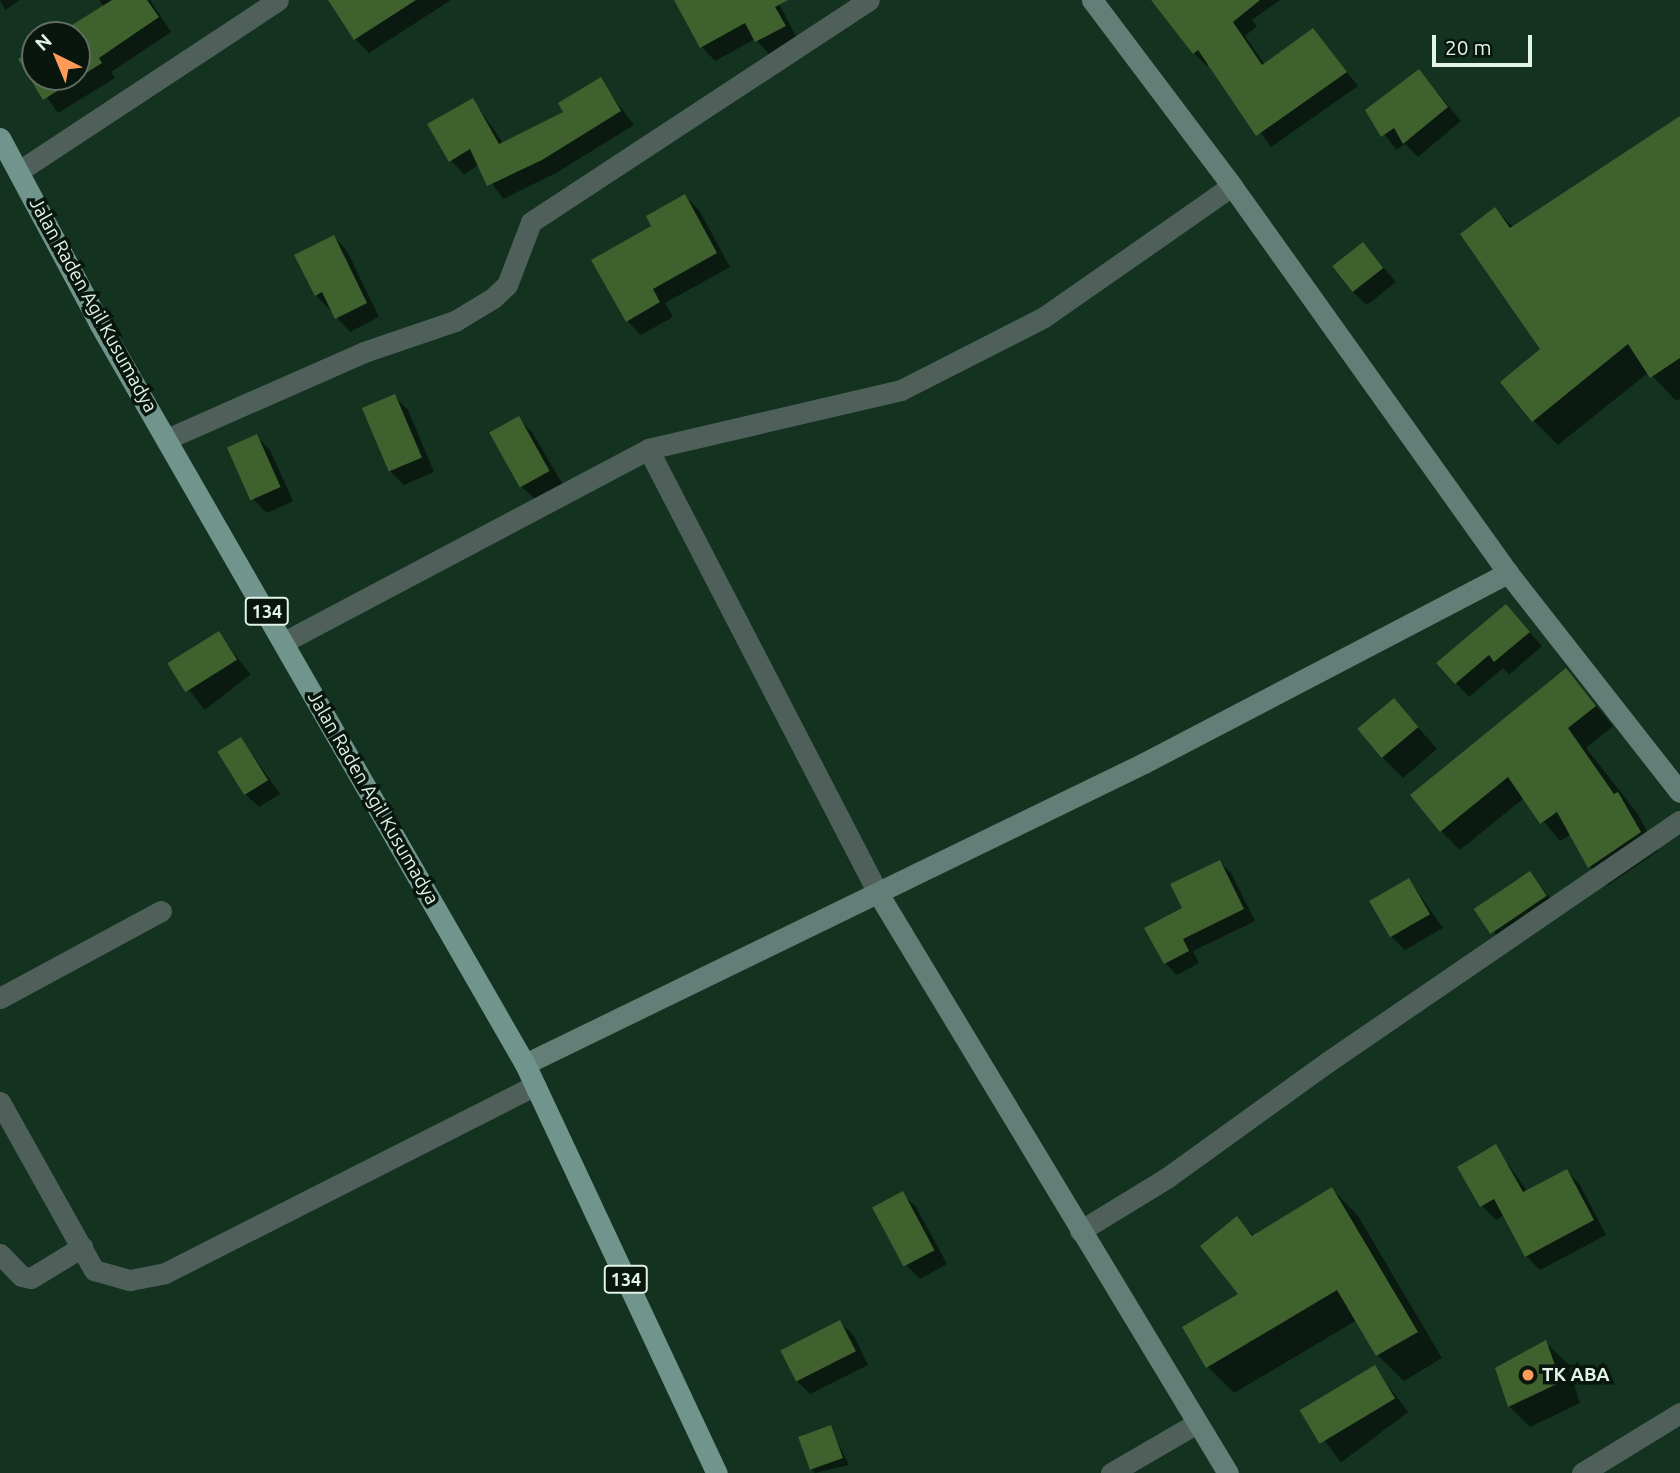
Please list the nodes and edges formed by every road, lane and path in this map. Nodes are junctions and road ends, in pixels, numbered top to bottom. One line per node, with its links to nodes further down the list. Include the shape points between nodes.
1 (278, 0): 5 (street)
2 (869, 0): 7 (street, via 531,222 507,285 493,298 454,321 364,352)
3 (1092, 0): 6 (main road)
4 (0, 138): 5 (main road, Jalan Raden Agil Kusumadya / 134)
5 (19, 171): 7 (main road, Jalan Raden Agil Kusumadya / 134, via 99,323)
6 (1232, 187): 8 (street, via 1044,317 901,390); 9 (main road)
7 (169, 438): 10 (main road, Jalan Raden Agil Kusumadya / 134)
8 (648, 449): 10 (street); 13 (street)
9 (1508, 573): 11 (main road); 13 (main road, via 1338,665)
10 (285, 642): 16 (main road, Jalan Raden Agil Kusumadya / 134)
11 (1680, 792)
12 (1680, 821): 19 (street, via 1168,1177)
13 (879, 895): 16 (main road); 19 (main road)
14 (161, 911): 15 (street)
15 (0, 998)
16 (525, 1064): 17 (main road, Jalan Raden Agil Kusumadya / 134)
17 (534, 1084): 20 (street, via 165,1273 130,1280 111,1277 94,1270); 24 (main road, Jalan Raden Agil Kusumadya / 134)
18 (3, 1114): 20 (street)
19 (1080, 1231): 23 (main road)
20 (82, 1247): 21 (street, via 31,1278 21,1276)
21 (0, 1254)
22 (1680, 1413): 27 (street)
23 (1197, 1423): 25 (street); 26 (main road)
24 (717, 1473)
25 (1111, 1473)
26 (1228, 1473)
27 (1582, 1473)

